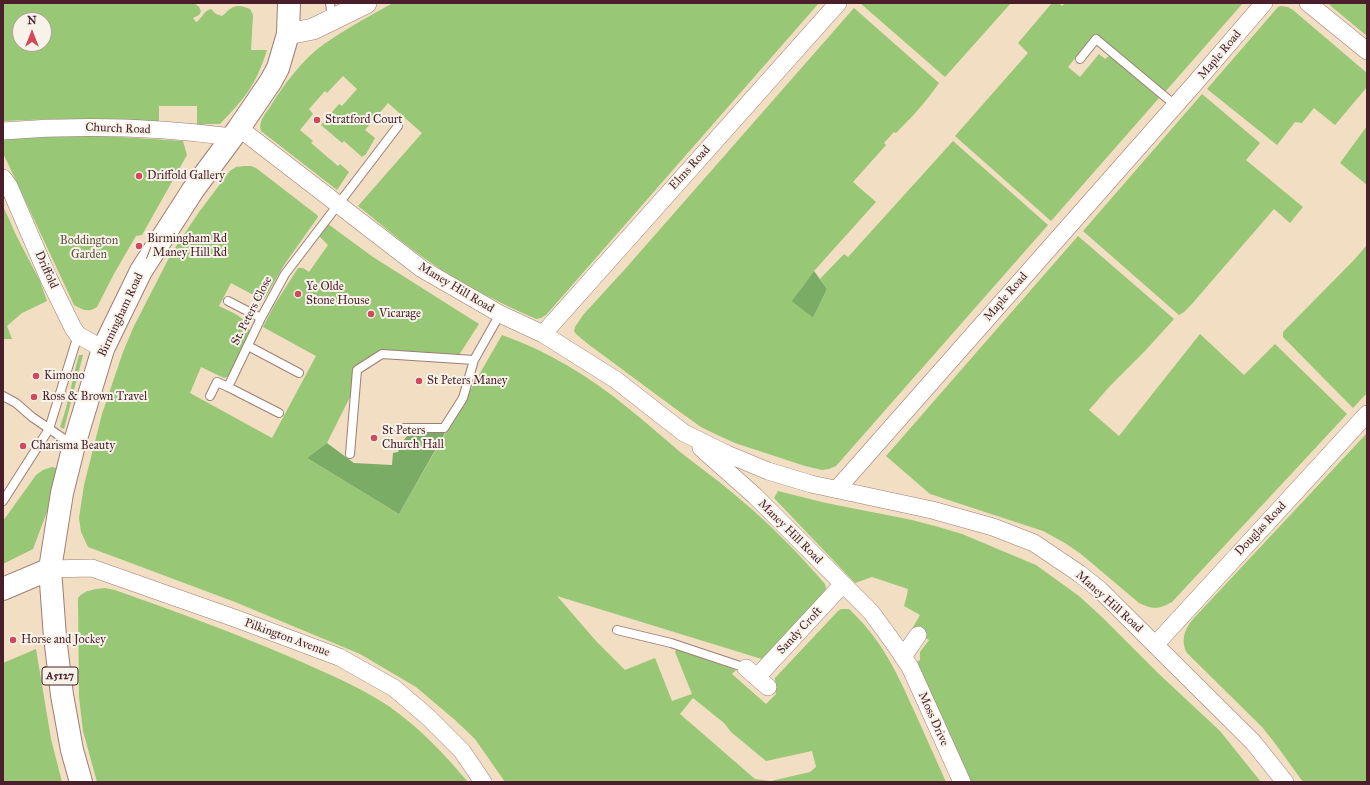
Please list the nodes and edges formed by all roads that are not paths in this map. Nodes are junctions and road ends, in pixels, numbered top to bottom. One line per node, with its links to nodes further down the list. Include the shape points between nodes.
1 (289, 3): 7 (main road, Birmingham Road / A5127)
2 (366, 3): 6 (street)
3 (838, 3): 19 (street, Elms Road)
4 (1264, 3): 10 (street, Maple Road)
5 (1308, 3): 8 (street)
6 (331, 12): 7 (street, via 313,29)
7 (288, 34): 13 (main road, Birmingham Road / A5127, via 278,68)
8 (1367, 51)
9 (1080, 59): 10 (lane, via 1096,39)
10 (1175, 105): 36 (street, Maple Road)
11 (398, 126): 15 (lane, St. Peters Close)
12 (3, 131): 13 (street, Church Road, via 79,128)
13 (236, 132): 15 (street, Maney Hill Road, via 288,166); 22 (main road, Birmingham Road / A5127, via 193,190 141,271)
14 (3, 178): 20 (street, Driffold, via 9,186 49,279)
15 (338, 204): 17 (street, Maney Hill Road, via 422,269); 18 (lane, St. Peters Close, via 285,274)
16 (228, 301): 18 (lane)
17 (500, 314): 19 (street, Maney Hill Road); 23 (lane)
18 (261, 318): 21 (lane, St. Peters Close)
19 (543, 334): 32 (street, Maney Hill Road, via 616,380)
20 (78, 335): 22 (street, Driffold); 31 (lane)
21 (248, 346): 24 (lane); 25 (lane, St. Peters Close)
22 (103, 350): 33 (main road, Birmingham Road / A5127)
23 (474, 360): 30 (lane, via 463,398 444,428); 34 (lane, via 382,354 357,370)
24 (299, 373)
25 (228, 387): 27 (lane, via 217,382); 28 (lane)
26 (3, 396): 31 (lane)
27 (210, 396)
28 (279, 413)
29 (1367, 414): 44 (street, Douglas Road)
30 (398, 428)
31 (49, 429): 33 (lane); 38 (lane)
32 (684, 433): 35 (street, Maney Hill Road); 37 (street, Maney Hill Road)
33 (74, 445): 39 (main road, Birmingham Road / A5127, via 62,493)
34 (350, 454)
35 (768, 471): 36 (street, Maney Hill Road); 37 (street, Maney Hill Road)
36 (837, 489): 44 (street, Maney Hill Road, via 932,510 993,527 1034,543 1100,590)
37 (755, 496): 40 (street, Maney Hill Road)
38 (3, 501)
39 (50, 569): 41 (main road); 47 (main road, Birmingham Road / A5127, via 62,695); 48 (street, Pilkington Avenue, via 92,568 339,657 394,688 428,717 462,751)
40 (843, 584): 45 (street, Moss Drive, via 870,612); 46 (street, Sandy Croft)
41 (3, 589)
42 (617, 630): 46 (lane, via 671,643)
43 (918, 636): 45 (street)
44 (1155, 645): 50 (street, Maney Hill Road, via 1253,742)
45 (903, 657): 49 (street, Moss Drive)
46 (757, 677)
47 (81, 782)
48 (482, 782)
49 (962, 782)
50 (1285, 782)

